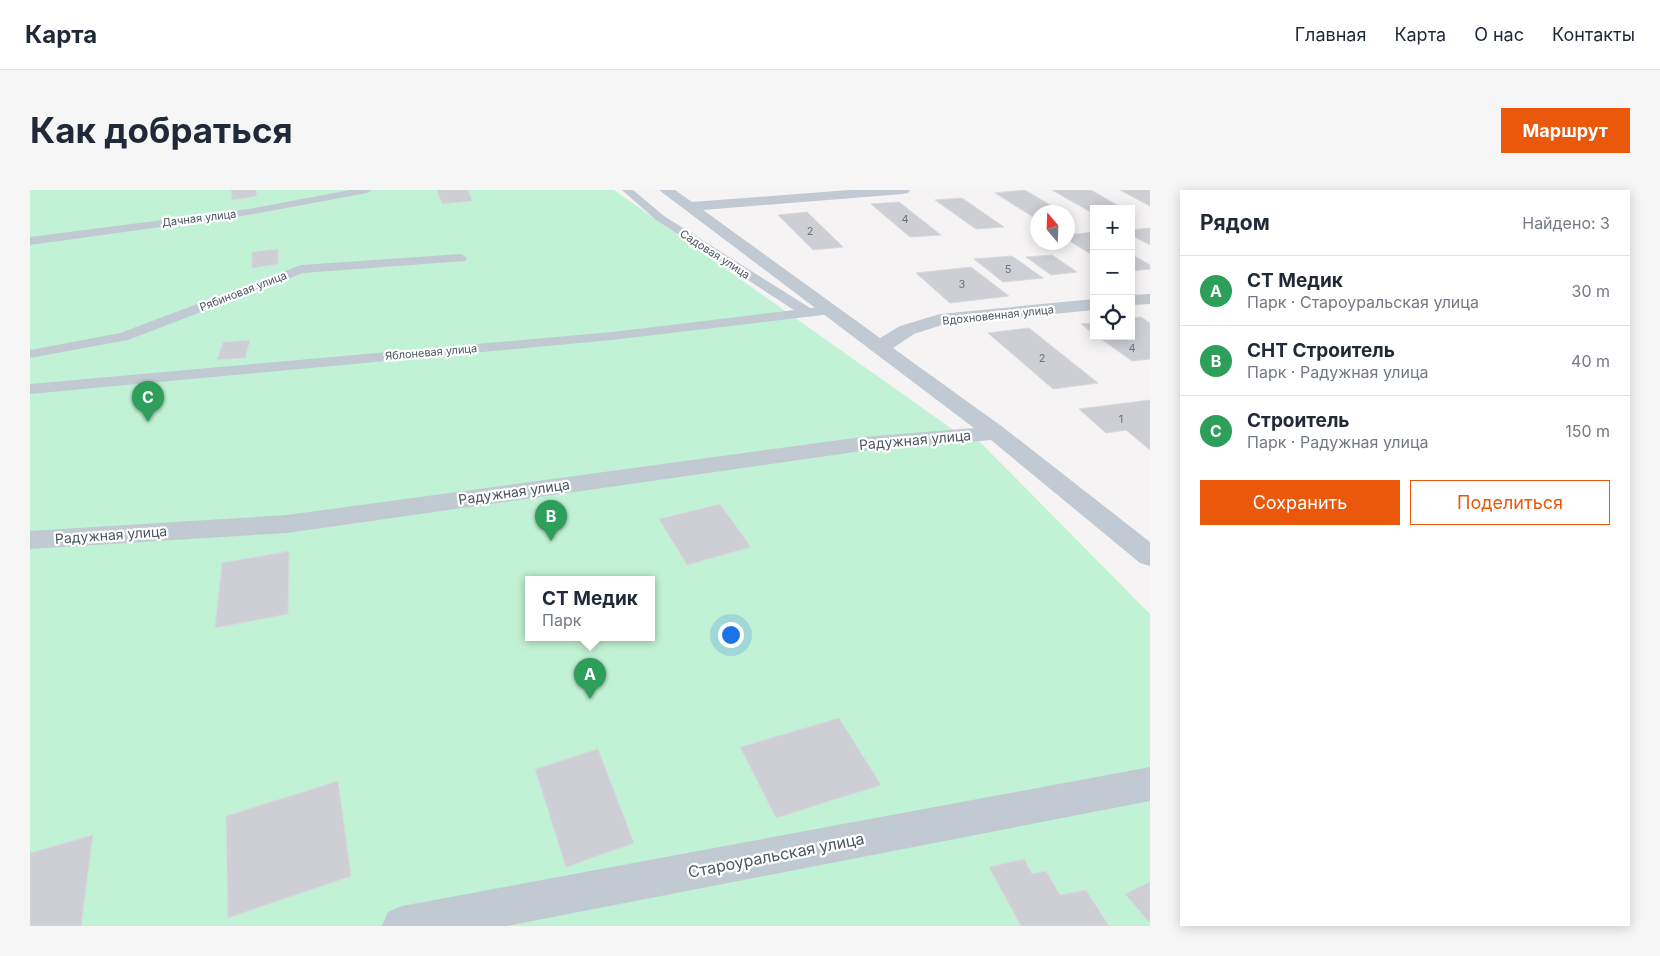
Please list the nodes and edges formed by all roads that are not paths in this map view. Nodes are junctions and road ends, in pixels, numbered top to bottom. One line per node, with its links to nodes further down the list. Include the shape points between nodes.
1 (367, 190): 6 (lane, Дачная улица, via 248,212)
2 (627, 190): 12 (lane, Садовая улица, via 660,218)
3 (666, 190): 5 (street)
4 (903, 190): 5 (street)
5 (690, 207): 11 (street)
6 (30, 241)
7 (461, 258): 14 (lane, Рябиновая улица, via 301,269 123,337)
8 (1150, 298): 9 (street)
9 (1135, 300)
10 (1090, 304): 13 (street, Вдохновенная улица, via 940,320 906,330)
11 (831, 310): 12 (lane, Яблоневая улица); 13 (street)
12 (806, 312): 15 (lane, Яблоневая улица, via 612,336)
13 (879, 348): 16 (street)
14 (30, 354)
15 (30, 389)
16 (996, 433): 17 (street, Радужная улица, via 862,444 287,524); 18 (street)
17 (30, 540)
18 (1150, 556)
19 (1150, 784): 20 (street, Староуральская улица)
20 (402, 926)

